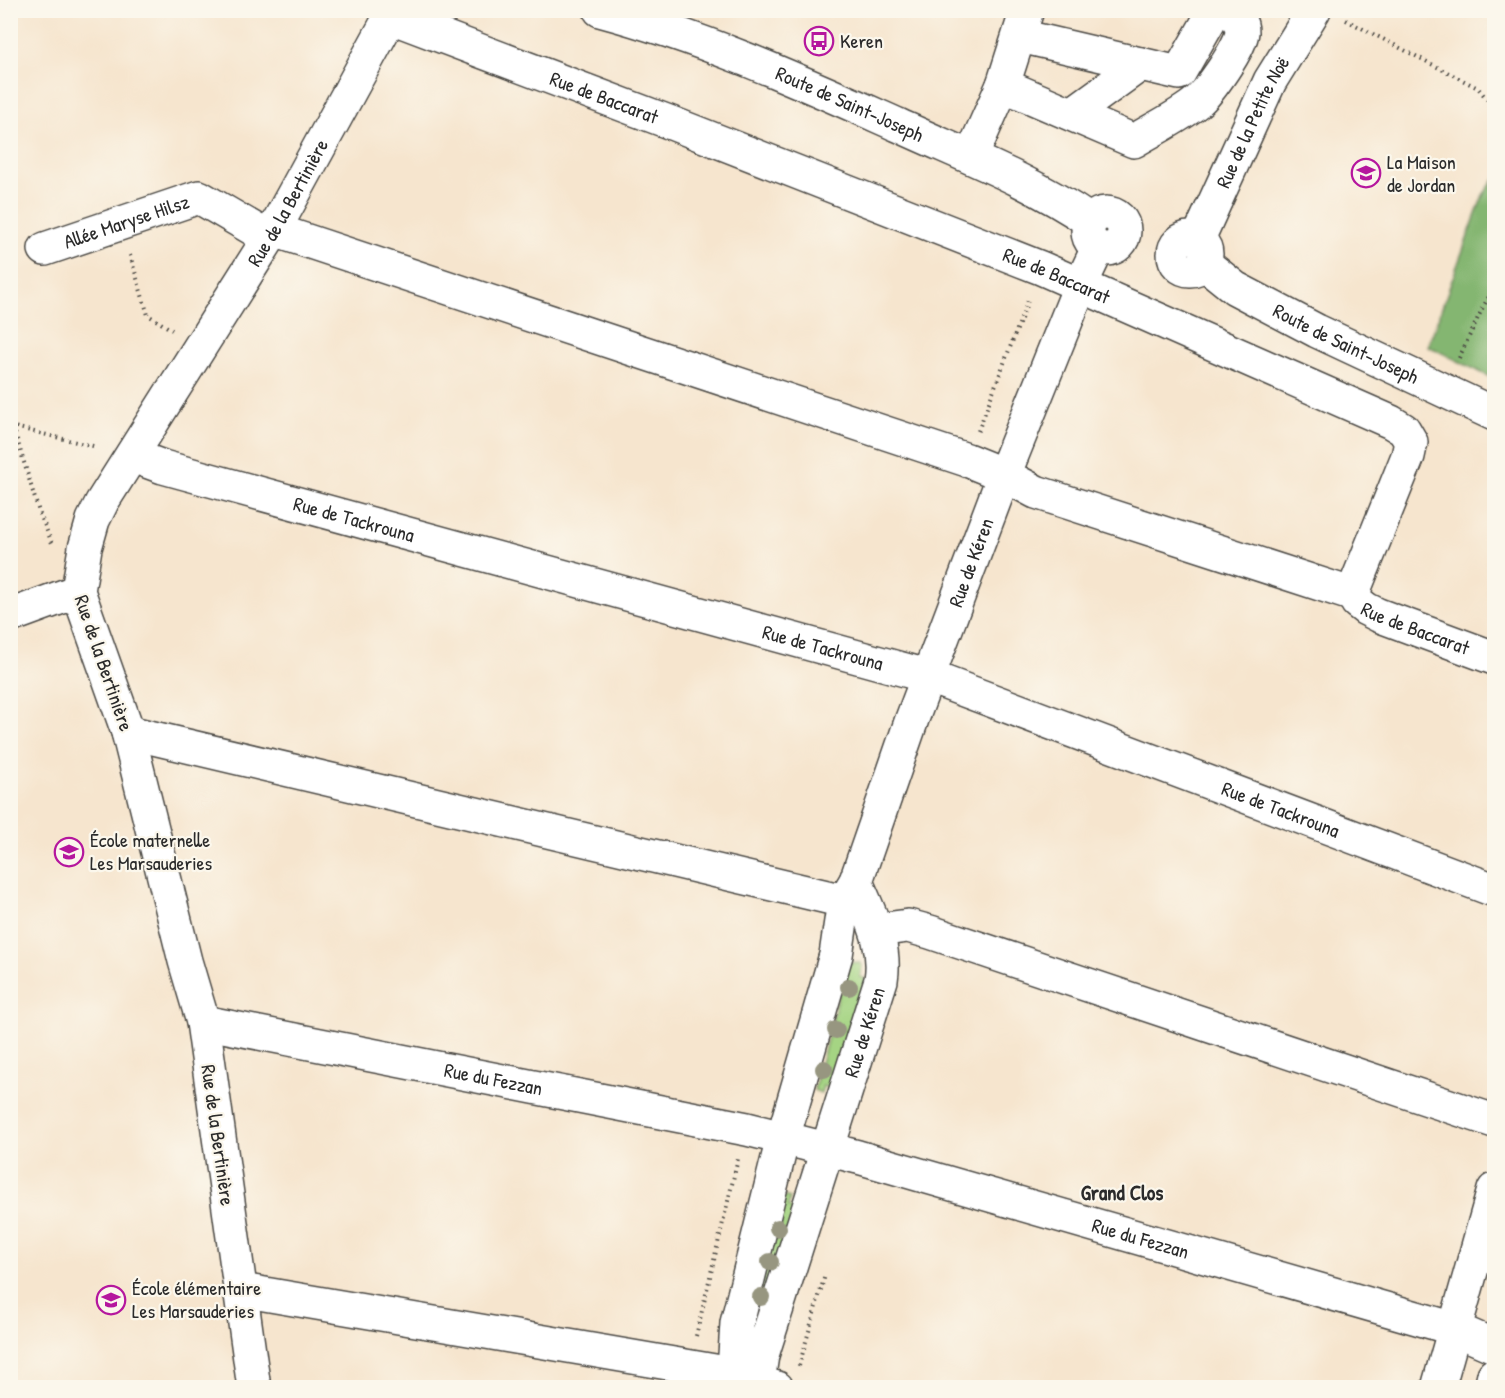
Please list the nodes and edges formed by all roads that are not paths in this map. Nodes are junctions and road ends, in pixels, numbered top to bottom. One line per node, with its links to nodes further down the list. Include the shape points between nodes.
1 (600, 10): 10 (street, Route de Saint-Joseph, via 743,57)
2 (1215, 10): 7 (street, via 1179,73)
3 (1228, 10): 9 (street, via 1241,25 1242,35 1223,70 1197,102 1134,141)
4 (392, 14): 11 (street, Rue de la Bertinière); 15 (street, Rue de Baccarat)
5 (1328, 14): 14 (street, Rue de la Petite Noë, via 1270,81)
6 (1023, 23): 7 (street); 8 (street)
7 (1141, 64): 9 (street)
8 (1003, 85): 9 (street); 10 (street)
9 (1072, 114)
10 (971, 156): 12 (street, Route de Saint-Joseph, via 1056,198)
11 (272, 234): 13 (street, Allée Maryse Hilsz, via 199,197); 17 (street, Rue de la Bertinière); 18 (street, Allée Maryse Hilsz)
12 (1104, 234): 14 (street, Route de Saint-Joseph); 15 (street, Rue de Kéren)
13 (45, 249)
14 (1192, 250): 16 (street, Route de Saint-Joseph, via 1234,288)
15 (1081, 284): 18 (street, Rue de Kéren); 20 (street, Rue de Baccarat, via 1404,430 1411,442 1408,456 1359,574)
16 (1494, 414)
17 (133, 456): 19 (street, Rue de la Bertinière, via 93,520); 23 (street, Rue de Tackrouna)
18 (1004, 475): 20 (street, Allée Maryse Hilsz, via 1036,492); 23 (street, Rue de Kéren)
19 (78, 591): 21 (street); 24 (street, Rue de la Bertinière)
20 (1354, 596): 22 (street, Rue de Baccarat, via 1366,609)
21 (10, 616)
22 (1494, 658)
23 (927, 676): 25 (street, Rue de Tackrouna); 26 (street, Rue de Kéren)
24 (128, 732): 26 (street); 28 (street, Rue de la Bertinière)
25 (1494, 890)
26 (850, 891): 27 (street, Rue de Kéren); 30 (street, Rue de Kéren, via 836,955)
27 (877, 930): 29 (street, via 908,926 930,932); 31 (street, Rue de Kéren, via 883,954 881,980)
28 (203, 1023): 30 (street, Rue du Fezzan); 33 (street, Rue de la Bertinière)
29 (1494, 1121)
30 (783, 1138): 31 (street); 37 (street, Rue de Kéren, via 737,1323 735,1355)
31 (827, 1149): 34 (street, Rue du Fezzan); 37 (street, Rue de Kéren, via 762,1355)
32 (1494, 1190): 34 (street)
33 (241, 1290): 37 (street, via 703,1369); 38 (street, Rue de la Bertinière)
34 (1455, 1329): 35 (street, Rue du Fezzan); 39 (street)
35 (1494, 1346)
36 (1494, 1375): 40 (street)
37 (759, 1384)
38 (254, 1388)
39 (1438, 1388)
40 (1491, 1388)

